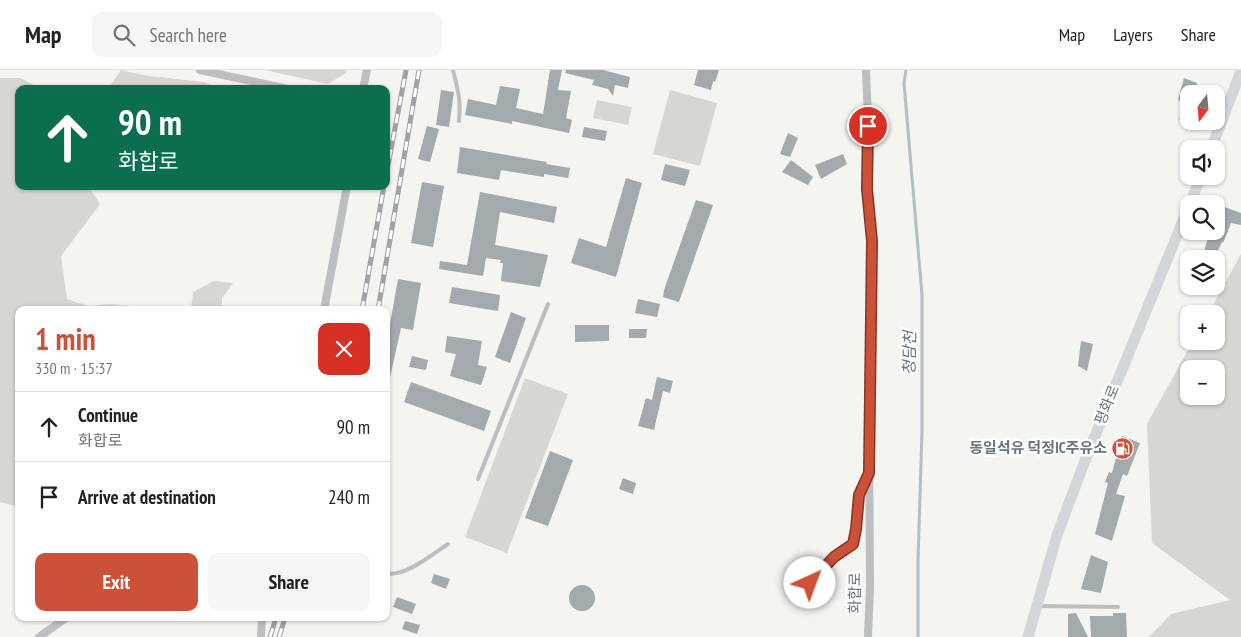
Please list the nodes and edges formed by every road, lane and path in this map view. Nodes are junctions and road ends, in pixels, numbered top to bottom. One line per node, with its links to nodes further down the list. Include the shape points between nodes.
1 (200, 70): 6 (street)
2 (367, 70): 7 (street)
3 (453, 70): 8 (lane, via 461,102)
4 (866, 70): 14 (street, 화합로, via 867,189 872,241)
5 (1241, 71): 9 (main road)
6 (269, 85)
7 (364, 85)
8 (459, 121)
9 (1215, 140)
10 (346, 190): 13 (street)
11 (1180, 227): 19 (main road, 평화로, via 1086,458 1057,535)
12 (548, 304): 15 (lane)
13 (325, 306)
14 (869, 473): 18 (lane, via 859,495 853,544 834,557); 25 (street, 화합로)
15 (478, 479)
16 (448, 544): 17 (lane, via 409,569)
17 (390, 574)
18 (798, 596)
19 (1036, 606): 20 (lane); 26 (main road, 평화로)
20 (1118, 607)
21 (62, 621): 23 (street)
22 (262, 621): 24 (street)
23 (40, 637)
24 (261, 637)
25 (868, 637)
26 (1028, 637)

